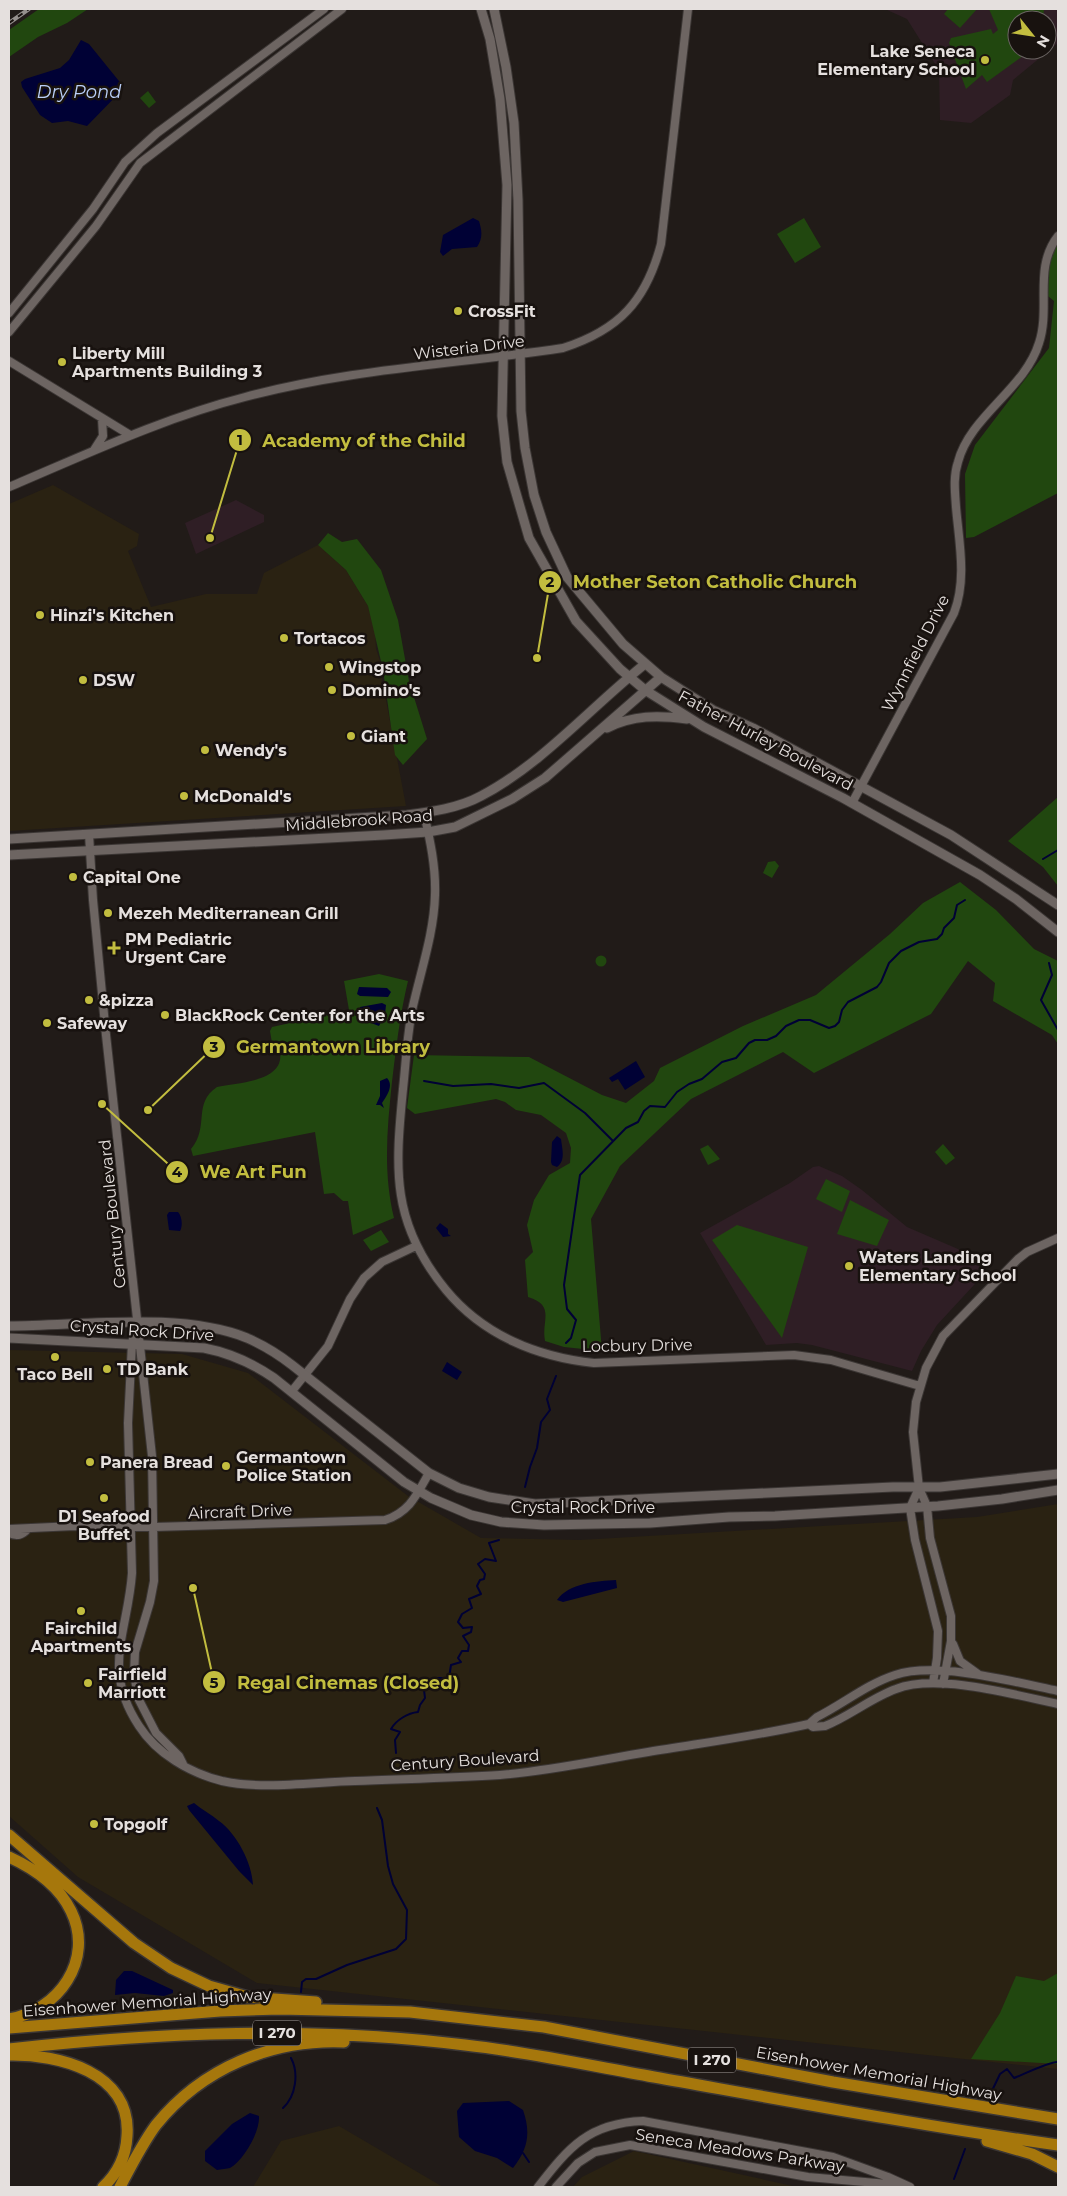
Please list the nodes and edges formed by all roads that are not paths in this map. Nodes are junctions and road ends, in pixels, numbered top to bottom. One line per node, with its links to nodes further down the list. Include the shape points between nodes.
1 (324, 9): 7 (street, via 135,152)
2 (342, 9): 8 (street, via 140,163 96,226)
3 (481, 9): 10 (main road, Father Hurley Boulevard, via 490,39 500,99 507,185)
4 (494, 9): 9 (main road, Father Hurley Boulevard, via 514,123)
5 (688, 9): 9 (street, Wisteria Drive, via 661,244 647,284 626,315 603,331 563,348)
6 (1058, 236): 22 (street, Wynnfield Drive, via 1044,264 1043,322 1039,343 1029,366 970,437 958,461 954,480 962,586 960,599)
7 (9, 313)
8 (9, 332)
9 (519, 354): 10 (street, Wisteria Drive); 16 (main road, Father Hurley Boulevard, via 525,448 534,495 546,532 567,577)
10 (503, 356): 13 (street, Wisteria Drive, via 284,388 208,407); 17 (main road, Father Hurley Boulevard, via 502,416 507,462 529,538 576,621)
11 (9, 361): 12 (street)
12 (102, 418): 13 (street); 14 (street, via 103,436)
13 (130, 435): 14 (street, Wisteria Drive)
14 (94, 451): 15 (street, Wisteria Drive)
15 (9, 487)
16 (645, 664): 17 (main road, Middlebrook Road); 18 (main road, Father Hurley Boulevard)
17 (628, 677): 19 (main road, Father Hurley Boulevard); 24 (main road, Middlebrook Road, via 529,765 480,797)
18 (660, 677): 19 (main road, Middlebrook Road); 22 (main road, Father Hurley Boulevard, via 713,710)
19 (645, 690): 20 (main road, Father Hurley Boulevard); 21 (main road, Middlebrook Road)
20 (692, 720): 21 (main road, via 643,716 618,722); 23 (main road, Father Hurley Boulevard)
21 (593, 734): 25 (main road, Middlebrook Road, via 545,778 512,799 455,827)
22 (861, 786): 23 (street, Wynnfield Drive); 30 (main road, Father Hurley Boulevard, via 950,835)
23 (852, 803): 31 (main road, Father Hurley Boulevard, via 980,875)
24 (424, 813): 25 (street, Locbury Drive); 26 (main road, Middlebrook Road)
25 (428, 832): 28 (main road, Middlebrook Road); 33 (street, Locbury Drive, via 434,868 435,905 410,1025 398,1148 400,1192)
26 (89, 834): 27 (main road, Middlebrook Road); 28 (street, Century Boulevard)
27 (9, 839)
28 (90, 852): 29 (main road, Middlebrook Road); 34 (street, Century Boulevard)
29 (9, 855)
30 (1058, 905)
31 (1058, 932)
32 (1058, 1238): 39 (street, via 1018,1259 956,1320 934,1350)
33 (416, 1246): 38 (street, via 372,1270 357,1287 328,1346); 39 (street, Locbury Drive, via 432,1273 461,1307 493,1331 529,1350 594,1363 747,1355 814,1357)
34 (137, 1322): 35 (main road, Crystal Rock Drive); 37 (street, Century Boulevard); 38 (main road, Crystal Rock Drive, via 190,1325 230,1332 261,1344)
35 (9, 1326)
36 (9, 1338): 37 (main road, Crystal Rock Drive)
37 (136, 1344): 40 (main road, Crystal Rock Drive, via 204,1348 229,1354 262,1370); 48 (street, Century Boulevard, via 128,1423); 49 (street, Century Boulevard, via 152,1456)
38 (305, 1375): 40 (street); 41 (main road, Crystal Rock Drive)
39 (920, 1386): 43 (street, via 913,1432)
40 (292, 1391): 45 (main road, Crystal Rock Drive)
41 (429, 1473): 43 (main road, Crystal Rock Drive, via 474,1493 535,1504); 45 (street, Aircraft Drive)
42 (1058, 1474): 43 (main road, Crystal Rock Drive)
43 (919, 1488): 46 (street); 47 (street)
44 (1058, 1490): 46 (main road, Crystal Rock Drive)
45 (419, 1492): 47 (main road, Crystal Rock Drive, via 471,1515 501,1522 544,1525 650,1523); 49 (street, Aircraft Drive, via 403,1512 385,1520)
46 (927, 1506): 47 (main road, Crystal Rock Drive); 51 (street, via 930,1538 951,1616)
47 (910, 1508): 52 (street, via 938,1631)
48 (132, 1526): 49 (street, Aircraft Drive); 50 (street, Aircraft Drive, via 14,1528); 60 (street, Century Boulevard, via 131,1590 118,1656 122,1691 128,1709 147,1737 175,1762)
49 (154, 1527): 60 (street, Century Boulevard, via 153,1589 135,1649 134,1675 139,1700 156,1733)
50 (9, 1531)
51 (952, 1641): 53 (street); 54 (street, via 960,1662)
52 (934, 1670): 53 (street, Century Boulevard); 55 (street); 59 (street, Century Boulevard, via 895,1675 874,1683)
53 (947, 1671): 54 (street, Century Boulevard); 56 (street)
54 (982, 1677): 57 (street, Century Boulevard)
55 (933, 1683): 56 (street, Century Boulevard); 59 (street, Century Boulevard, via 899,1688 825,1726)
56 (944, 1684): 58 (street, Century Boulevard)
57 (1058, 1692)
58 (1058, 1704)
59 (809, 1724): 60 (street, Century Boulevard, via 549,1769 482,1776 239,1783 222,1780)
60 (184, 1764)
61 (9, 1835): 64 (highway)
62 (9, 1844): 64 (highway)
63 (9, 1857): 66 (highway, via 43,1878 64,1898 72,1911 78,1936 76,1961 61,1990 45,2006)
64 (36, 1859): 65 (highway, via 152,1957 191,1978 248,1997 342,2003)
65 (410, 2012): 67 (highway, Eisenhower Memorial Highway / I 270, via 220,2011); 71 (highway, Eisenhower Memorial Highway / I 270, via 544,2027)
66 (9, 2019)
67 (9, 2028)
68 (9, 2049): 70 (highway, Eisenhower Memorial Highway / I 270, via 93,2039 220,2032 407,2039)
69 (9, 2055): 78 (highway, via 43,2057 79,2067 99,2077 114,2092 126,2119 126,2147 117,2171)
70 (546, 2056): 74 (highway, Eisenhower Memorial Highway / I 270); 79 (highway, via 339,2042 278,2048 239,2060 184,2096 156,2126)
71 (1013, 2113): 72 (highway); 73 (highway, Eisenhower Memorial Highway / I 270)
72 (1058, 2114)
73 (1058, 2119)
74 (947, 2130): 75 (highway, Eisenhower Memorial Highway / I 270); 76 (highway, via 1032,2154)
75 (1058, 2145)
76 (1058, 2167)
77 (907, 2186): 80 (street, Seneca Meadows Parkway, via 833,2157 643,2121 609,2126 573,2145); 81 (street, Seneca Meadows Parkway, via 808,2177 630,2145 595,2152 578,2163)
78 (103, 2187)
79 (120, 2187)
80 (538, 2187)
81 (556, 2187)

